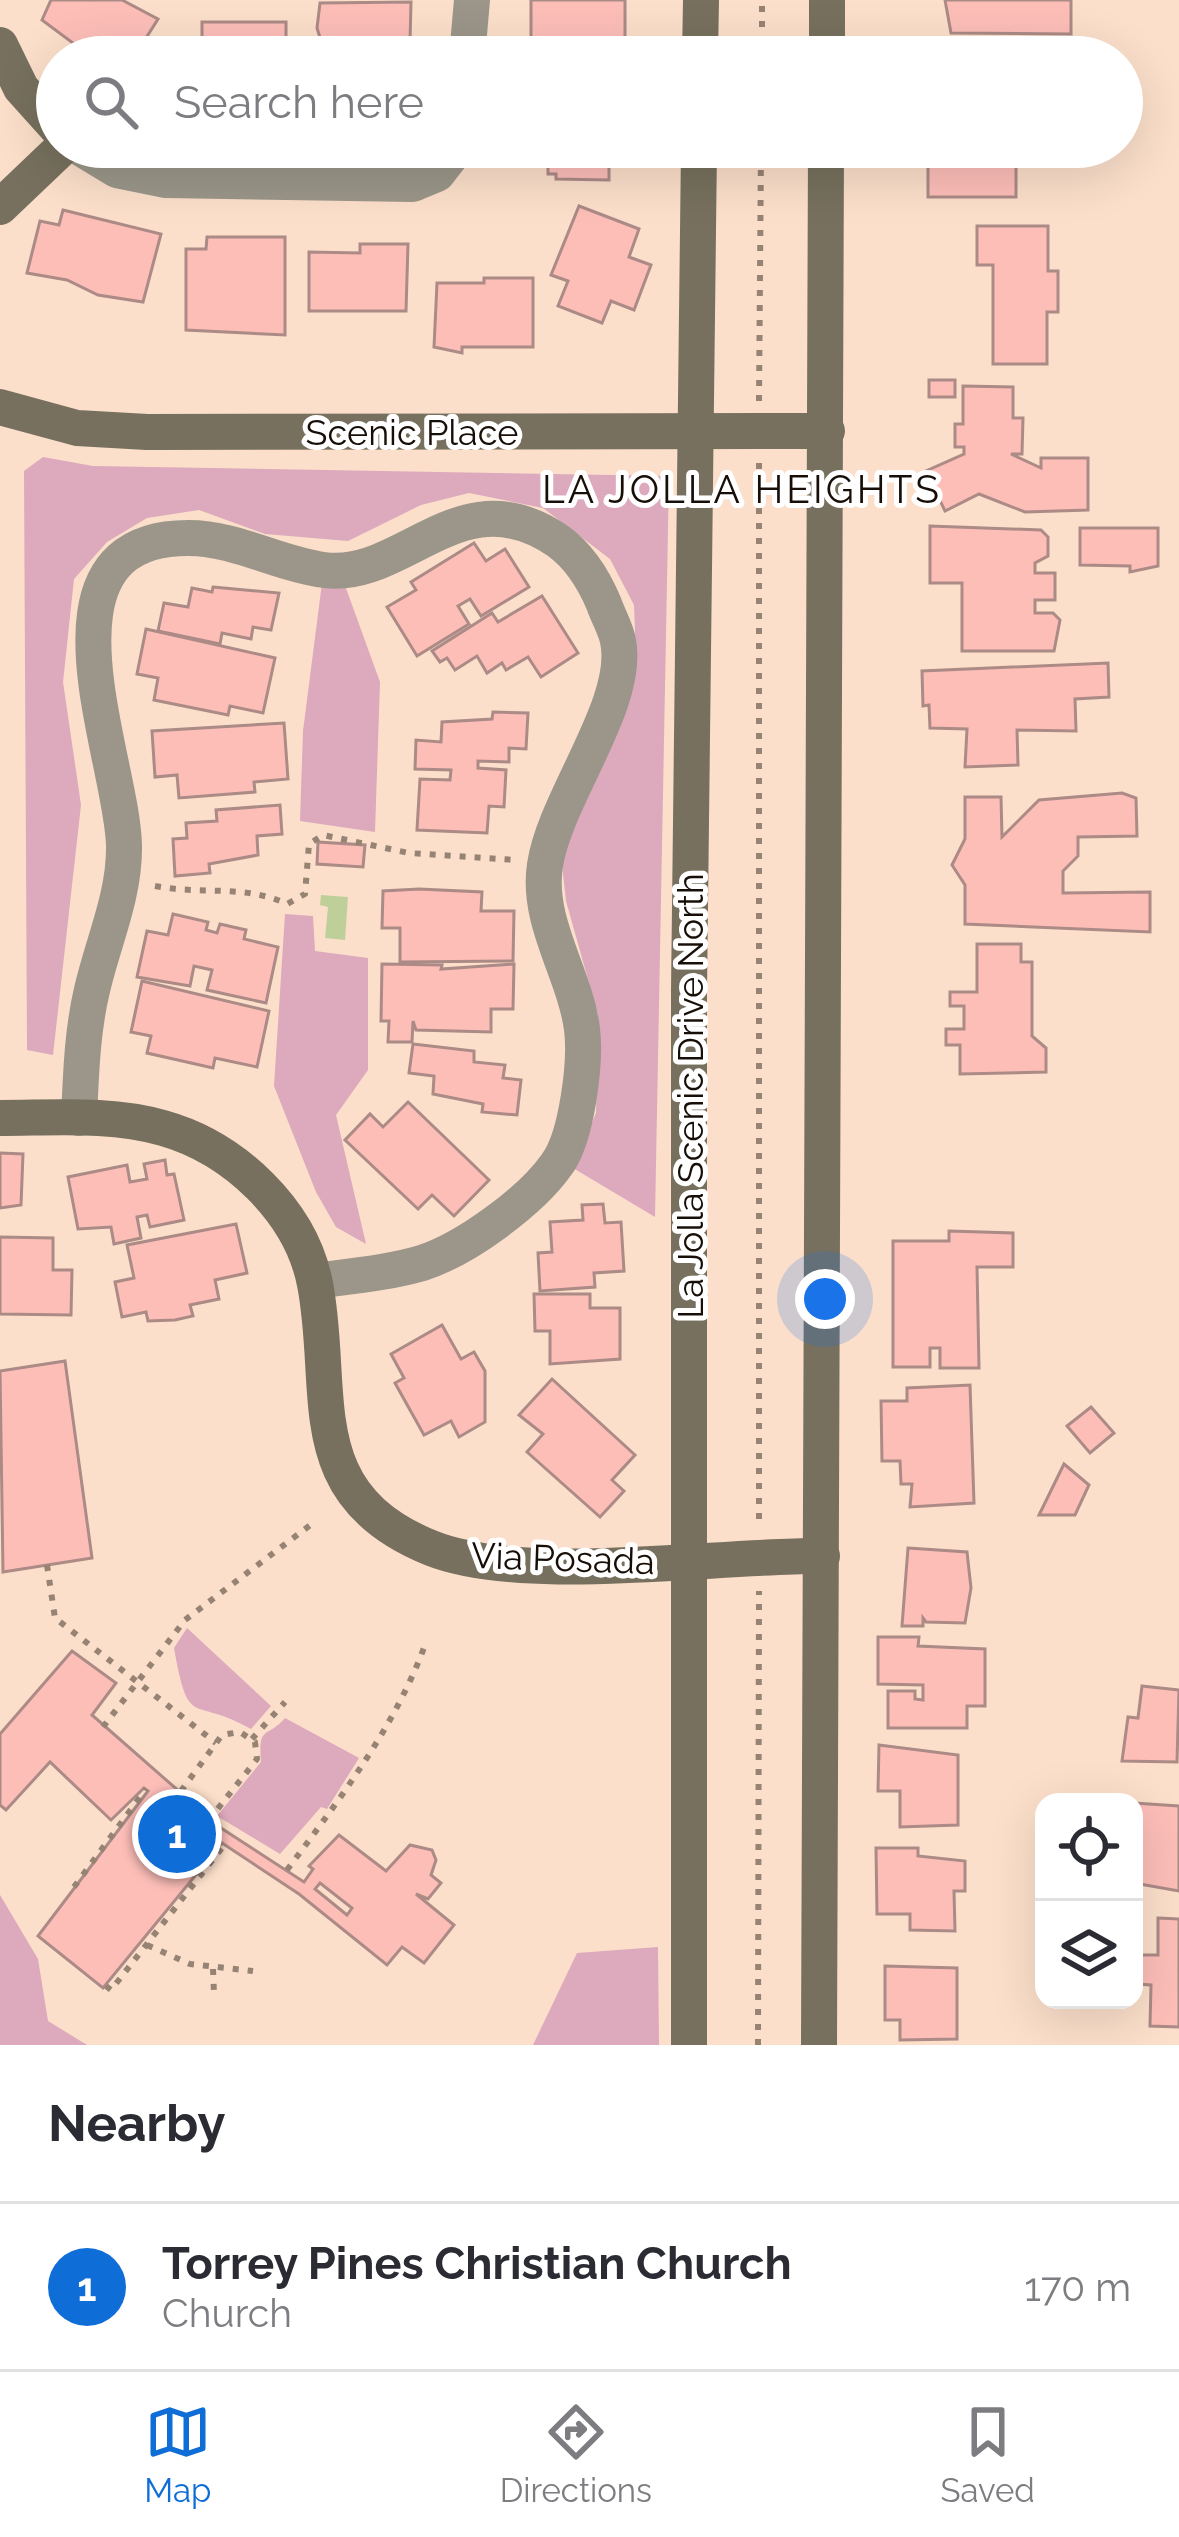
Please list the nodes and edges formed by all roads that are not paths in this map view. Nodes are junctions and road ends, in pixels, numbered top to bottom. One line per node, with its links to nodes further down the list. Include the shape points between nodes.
1 (472, 0): 4 (street)
2 (701, 0): 5 (main road)
3 (827, 0): 6 (main road)
4 (469, 36)
5 (700, 36)
6 (826, 36)
7 (0, 45): 8 (main road)
8 (36, 105)
9 (41, 168): 14 (main road)
10 (114, 168): 11 (street, via 166,180 413,184)
11 (442, 168)
12 (699, 168): 17 (main road, La Jolla Scenic Drive North)
13 (826, 168): 16 (main road)
14 (0, 208)
15 (0, 407): 17 (main road, Scenic Place, via 110,431)
16 (827, 430): 17 (main road, Scenic Place); 21 (main road)
17 (695, 431): 22 (main road, La Jolla Scenic Drive North)
18 (0, 1118): 19 (main road, Via Posada)
19 (79, 1118): 20 (main road, Via Posada, via 165,1128 215,1151 278,1206); 20 (street, via 90,995 122,879 119,796 91,654 94,608 118,565 143,547 185,538 327,571 361,567 451,524 510,520 557,541 592,575 620,644 609,708 557,818 544,868 547,914 582,1029 574,1124 557,1164 452,1252 389,1271)
20 (315, 1280): 22 (main road, Via Posada, via 329,1434 350,1484 391,1527 446,1554 486,1561)
21 (822, 1556): 22 (main road, Via Posada); 24 (main road)
22 (688, 1560): 23 (main road, La Jolla Scenic Drive North)
23 (689, 2045)
24 (819, 2045)

